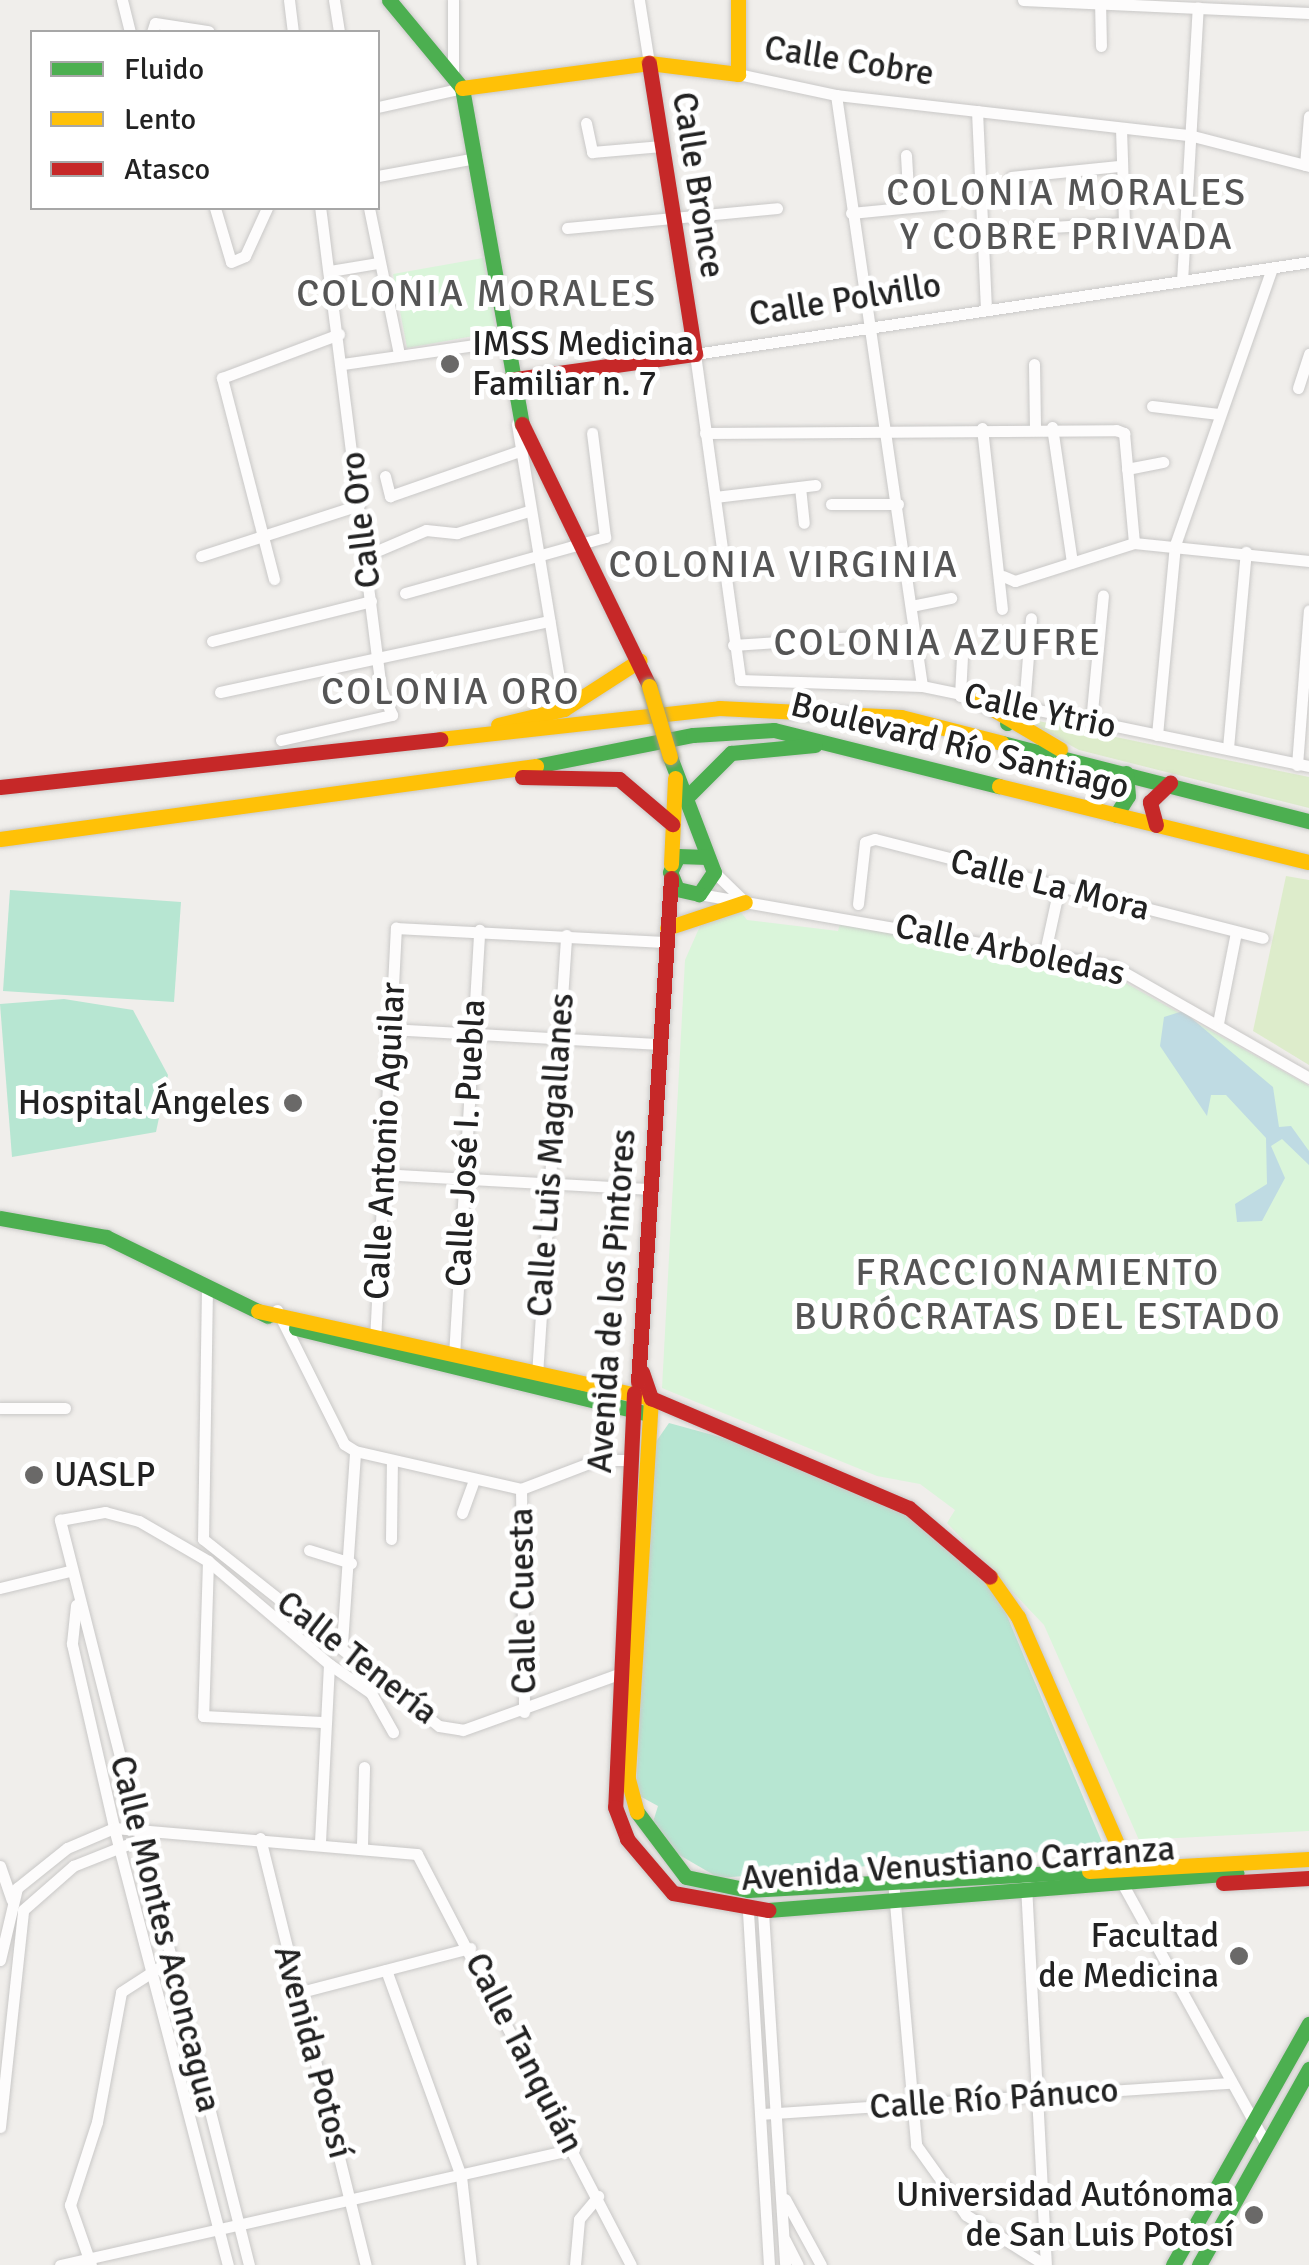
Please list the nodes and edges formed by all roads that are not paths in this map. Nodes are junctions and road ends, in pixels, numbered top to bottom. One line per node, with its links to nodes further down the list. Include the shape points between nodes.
1 (122, 0): 12 (street)
2 (288, 0): 15 (street)
3 (334, 0): 16 (street)
4 (390, 0): 20 (main road)
5 (453, 0): 20 (street)
6 (638, 0): 18 (street, Calle Bronce)
7 (738, 0): 19 (main road)
8 (1023, 0): 9 (street)
9 (1100, 1): 10 (street); 17 (street)
10 (1198, 7): 11 (street); 27 (street)
11 (1306, 15)
12 (130, 30)
13 (153, 30): 14 (street, via 156,23)
14 (202, 30)
15 (293, 30)
16 (339, 30)
17 (1100, 46)
18 (649, 63): 19 (main road, Calle Cobre); 20 (main road, Calle Cobre); 28 (main road, Calle Bronce)
19 (738, 74): 21 (street, Calle Cobre)
20 (458, 82): 22 (street, Calle Cobre); 30 (main road)
21 (836, 94): 23 (street, Calle Cobre); 42 (street)
22 (380, 106)
23 (977, 111): 26 (street, Calle Cobre); 51 (street)
24 (1309, 116): 32 (street)
25 (586, 123): 28 (street, via 592,152)
26 (1121, 130): 27 (street, Calle Cobre); 31 (street)
27 (1189, 135): 32 (street, Calle Cobre); 50 (street)
28 (662, 146): 43 (main road, Calle Bronce)
29 (906, 155): 36 (street)
30 (476, 158): 33 (street); 54 (main road)
31 (1120, 166): 34 (street); 45 (street, via 1124,223)
32 (1307, 166)
33 (380, 176)
34 (1011, 177)
35 (942, 204): 36 (street)
36 (910, 207): 42 (street)
37 (778, 208): 43 (street)
38 (216, 210): 39 (street, via 231,262 244,256)
39 (265, 210)
40 (320, 210): 49 (street, Calle Oro)
41 (369, 210): 47 (street)
42 (851, 213): 52 (street)
43 (673, 218): 44 (street); 56 (main road, Calle Bronce)
44 (566, 228)
45 (1016, 229)
46 (1309, 262): 48 (street, Calle Polvillo)
47 (378, 264): 49 (street); 55 (street)
48 (1272, 268): 50 (street, Calle Polvillo); 64 (street)
49 (330, 271): 53 (street, Calle Oro)
50 (1182, 281): 51 (street, Calle Polvillo)
51 (986, 310): 52 (street, Calle Polvillo)
52 (865, 327): 56 (street, Calle Polvillo); 67 (street)
53 (339, 334): 58 (street, Calle Oro); 83 (street, via 222,378)
54 (502, 341): 55 (street); 60 (main road)
55 (399, 354): 58 (street)
56 (695, 354): 60 (main road, Calle Polvillo); 70 (street, Calle Bronce)
57 (1309, 354): 61 (street)
58 (343, 364): 78 (street, Calle Oro)
59 (1034, 364): 65 (street)
60 (509, 380): 63 (main road)
61 (1298, 388)
62 (1152, 406): 64 (street)
63 (515, 410): 71 (street); 86 (main road)
64 (1219, 414): 85 (street)
65 (1035, 427): 66 (street); 68 (street)
66 (1052, 427): 73 (street, via 1124,433); 92 (street)
67 (885, 428): 68 (street); 70 (street); 80 (street)
68 (982, 428): 93 (street)
69 (592, 433): 86 (street, via 608,528)
70 (705, 433): 77 (street, Calle Bronce)
71 (522, 450): 74 (street, via 390,496); 81 (street)
72 (1163, 462): 73 (street)
73 (1127, 468): 84 (street)
74 (385, 476)
75 (815, 485): 76 (street)
76 (800, 487): 77 (street); 82 (street)
77 (715, 497): 107 (street, Calle Bronce)
78 (359, 504): 83 (street); 89 (street, Calle Oro)
79 (831, 504): 80 (street)
80 (898, 504): 99 (street)
81 (529, 511): 89 (street, via 457,533 426,530); 90 (street)
82 (804, 524)
83 (261, 538): 88 (street); 94 (street)
84 (1134, 544): 85 (street); 92 (street)
85 (1174, 546): 87 (street); 118 (street)
86 (586, 548): 90 (street); 109 (main road)
87 (1246, 552): 91 (street); 122 (street)
88 (201, 556)
89 (365, 556): 98 (street, Calle Oro)
90 (540, 560): 95 (street); 103 (street)
91 (1309, 561)
92 (1072, 563): 93 (street, via 1016,581)
93 (1003, 576): 100 (street)
94 (274, 579)
95 (405, 594)
96 (1104, 596): 116 (street)
97 (951, 598): 99 (street)
98 (371, 601): 106 (street); 108 (street, Calle Oro)
99 (911, 606): 111 (street)
100 (1002, 609)
101 (1309, 610): 124 (street)
102 (1031, 618): 114 (street)
103 (549, 620): 108 (street); 115 (street)
104 (962, 636): 113 (street)
105 (852, 637): 107 (street)
106 (212, 641)
107 (733, 645): 110 (street, Calle Bronce)
108 (377, 658): 112 (street); 120 (street, Calle Oro, via 390,722)
109 (640, 660): 115 (main road); 125 (main road, bridge)
110 (738, 678): 111 (street, Calle Ytrio)
111 (922, 686): 113 (street, Calle Ytrio)
112 (220, 692)
113 (968, 697): 114 (street, Calle Ytrio); 117 (main road)
114 (1018, 706): 116 (street, Calle Ytrio); 117 (main road)
115 (564, 709): 119 (main road)
116 (1091, 722): 118 (street, Calle Ytrio)
117 (1007, 723): 123 (main road)
118 (1157, 735): 122 (street, Calle Ytrio)
119 (458, 738): 123 (main road, Boulevard Río Santiago, via 719,708 801,710 901,717); 129 (main road, Boulevard Río Santiago)
120 (281, 740)
121 (833, 744): 127 (main road, Boulevard Río Santiago, via 774,730 721,732); 130 (main road, via 731,753); 131 (main road, Boulevard Río Santiago)
122 (1228, 748): 124 (street, Calle Ytrio)
123 (1092, 765): 126 (main road, Boulevard Río Santiago)
124 (1303, 765)
125 (673, 766): 130 (main road); 133 (main road, Avenida de los Pintores)
126 (1126, 773): 128 (main road, Boulevard Río Santiago); 131 (main road, via 1128,796)
127 (472, 778): 133 (main road, via 619,779); 135 (main road, Boulevard Río Santiago, via 242,799)
128 (1170, 783): 132 (main road, Boulevard Río Santiago); 134 (main road, via 1150,802)
129 (0, 787)
130 (686, 798): 137 (main road)
131 (1116, 815): 134 (main road, Boulevard Río Santiago)
132 (1309, 821)
133 (672, 824): 138 (main road, Avenida de los Pintores)
134 (1156, 825): 136 (main road, Boulevard Río Santiago)
135 (0, 839)
136 (1309, 862)
137 (711, 864): 138 (main road, via 684,853); 140 (main road); 141 (street)
138 (671, 872): 140 (main road); 145 (main road, Avenida de los Pintores)
139 (1059, 888): 142 (street, Calle La Mora, via 865,842); 144 (street, Calle La Mora); 148 (street)
140 (697, 894): 141 (street, Calle Arboledas); 145 (main road)
141 (746, 902): 145 (main road); 148 (street, Calle Arboledas)
142 (858, 904)
143 (478, 930): 146 (street); 150 (street, Calle Antonio Aguilar, via 396,928); 151 (street, Calle José I. Puebla)
144 (1236, 932): 147 (street, Calle La Mora); 149 (street)
145 (665, 933): 146 (street); 153 (main road, Avenida de los Pintores)
146 (566, 936): 152 (street, Calle Luis Magallanes)
147 (1263, 938)
148 (1045, 952): 149 (street, Calle Arboledas, via 1138,975)
149 (1218, 1022): 154 (street, Calle Arboledas)
150 (390, 1029): 151 (street); 155 (street, Calle Antonio Aguilar)
151 (472, 1032): 152 (street); 156 (street, Calle José I. Puebla)
152 (558, 1038): 153 (street); 157 (street, Calle Luis Magallanes)
153 (660, 1044): 158 (main road, Avenida de los Pintores)
154 (1309, 1078)
155 (381, 1174): 156 (street); 162 (street, Calle Antonio Aguilar)
156 (465, 1178): 157 (street); 163 (street, Calle José I. Puebla)
157 (550, 1184): 158 (street); 164 (street, Calle Luis Magallanes)
158 (651, 1188): 165 (main road, Avenida de los Pintores)
159 (0, 1218): 160 (main road, via 106,1237)
160 (206, 1287): 161 (main road); 181 (street, Calle Tenería, via 202,1539)
161 (277, 1316): 162 (main road); 168 (street)
162 (375, 1346): 163 (main road); 165 (main road)
163 (454, 1356): 164 (main road)
164 (537, 1374): 165 (main road)
165 (642, 1404): 169 (main road, Avenida de los Pintores); 183 (main road, Avenida de los Pintores); 202 (main road, via 909,1508 990,1577 1018,1618)
166 (0, 1408): 167 (street)
167 (65, 1408)
168 (356, 1451): 170 (street); 177 (street)
169 (630, 1460): 172 (street, via 597,1460); 183 (main road, Avenida de los Pintores)
170 (392, 1462): 171 (street); 174 (street)
171 (473, 1483): 172 (street); 173 (street)
172 (521, 1489): 186 (street, Calle Cuesta)
173 (462, 1512)
174 (391, 1539)
175 (310, 1550): 177 (street)
176 (208, 1562): 178 (street, Calle Montes Aconcagua, via 123,1515 60,1520); 182 (street); 187 (street, via 204,1716)
177 (351, 1563): 181 (street)
178 (68, 1570): 179 (street); 180 (street, Calle Montes Aconcagua)
179 (0, 1588)
180 (76, 1605): 184 (street, Calle Montes Aconcagua); 185 (street, Calle Montes Aconcagua, via 70,1622)
181 (342, 1644): 186 (street, Calle Tenería, via 440,1726 463,1730)
182 (329, 1664): 187 (street); 188 (street, via 371,1694)
183 (630, 1672): 186 (street, Calle Tenería); 200 (main road, via 631,1798); 206 (main road, Avenida Venustiano Carranza, via 615,1807)
184 (102, 1684): 185 (street); 190 (street, Calle Montes Aconcagua)
185 (84, 1688): 191 (street, Calle Montes Aconcagua)
186 (524, 1712)
187 (322, 1722): 195 (street)
188 (392, 1732)
189 (364, 1767): 196 (street)
190 (137, 1823): 191 (street); 192 (street); 194 (street, Calle Montes Aconcagua)
191 (114, 1828): 198 (street, Calle Montes Aconcagua); 213 (street, via 46,1860)
192 (152, 1829): 193 (street); 194 (street)
193 (260, 1838): 195 (street); 222 (street, Avenida Potosí)
194 (142, 1842): 198 (street); 219 (street, Calle Montes Aconcagua)
195 (320, 1842): 196 (street)
196 (362, 1845): 217 (street, Calle Tanquián, via 407,1849 425,1861)
197 (1309, 1848): 205 (main road)
198 (120, 1849): 215 (street, via 73,1866); 220 (street, Calle Montes Aconcagua)
199 (1309, 1859): 205 (main road, Avenida Venustiano Carranza)
200 (670, 1860): 206 (main road); 207 (main road)
201 (0, 1866): 213 (street)
202 (1128, 1866): 204 (main road, Avenida Venustiano Carranza); 205 (main road, Avenida Venustiano Carranza)
203 (1309, 1867): 205 (main road, Avenida Venustiano Carranza)
204 (1024, 1872): 209 (main road, Avenida Venustiano Carranza); 211 (street)
205 (1163, 1872): 208 (main road); 210 (main road, Avenida Venustiano Carranza)
206 (652, 1876): 212 (main road, Avenida Venustiano Carranza)
207 (686, 1876): 209 (main road, Avenida Venustiano Carranza, via 748,1890); 212 (main road)
208 (1309, 1878)
209 (894, 1880): 214 (street)
210 (1122, 1884): 211 (main road, Avenida Venustiano Carranza); 225 (street)
211 (1027, 1892): 214 (main road, Avenida Venustiano Carranza); 226 (street)
212 (673, 1894): 216 (main road, Avenida Venustiano Carranza)
213 (10, 1898): 215 (street); 218 (street)
214 (895, 1901): 216 (main road, Avenida Venustiano Carranza); 227 (street)
215 (23, 1910): 230 (street)
216 (755, 1912): 228 (street); 229 (street)
217 (470, 1948): 221 (street); 233 (street, Calle Tanquián)
218 (0, 1960)
219 (169, 1961): 220 (street); 239 (street, Calle Montes Aconcagua)
220 (151, 1967): 240 (street, Calle Montes Aconcagua); 242 (street, via 121,1992 97,2122 70,2205)
221 (386, 1970): 222 (street); 234 (street)
222 (297, 1993): 237 (street, Avenida Potosí)
223 (1309, 2024): 231 (main road)
224 (1309, 2070): 232 (main road)
225 (1228, 2083): 226 (street, Calle Río Pánuco); 231 (street)
226 (1038, 2096): 227 (street, Calle Río Pánuco); 254 (street)
227 (908, 2104): 228 (street, Calle Río Pánuco); 254 (street, via 916,2145 966,2215)
228 (777, 2113): 229 (street, Calle Río Pánuco); 235 (street)
229 (761, 2114): 238 (street)
230 (0, 2127)
231 (1251, 2127): 232 (street); 255 (main road)
232 (1266, 2144): 256 (main road)
233 (574, 2149): 234 (street); 236 (street, Calle Tanquián)
234 (461, 2176): 237 (street); 247 (street)
235 (782, 2188): 241 (street); 253 (street)
236 (598, 2196): 248 (street, via 579,2219); 249 (street, Calle Tanquián)
237 (352, 2201): 239 (street); 246 (street, Avenida Potosí)
238 (768, 2211): 241 (street); 250 (street)
239 (239, 2224): 240 (street); 245 (street, Calle Montes Aconcagua)
240 (220, 2228): 242 (street); 244 (street, Calle Montes Aconcagua)
241 (784, 2236): 251 (street); 252 (street)
242 (89, 2260): 243 (street)
243 (60, 2265)
244 (228, 2265)
245 (249, 2265)
246 (366, 2265)
247 (471, 2265)
248 (575, 2265)
249 (631, 2265)
250 (769, 2265)
251 (785, 2265)
252 (798, 2265)
253 (821, 2265)
254 (1046, 2265)
255 (1173, 2265)
256 (1199, 2265)

